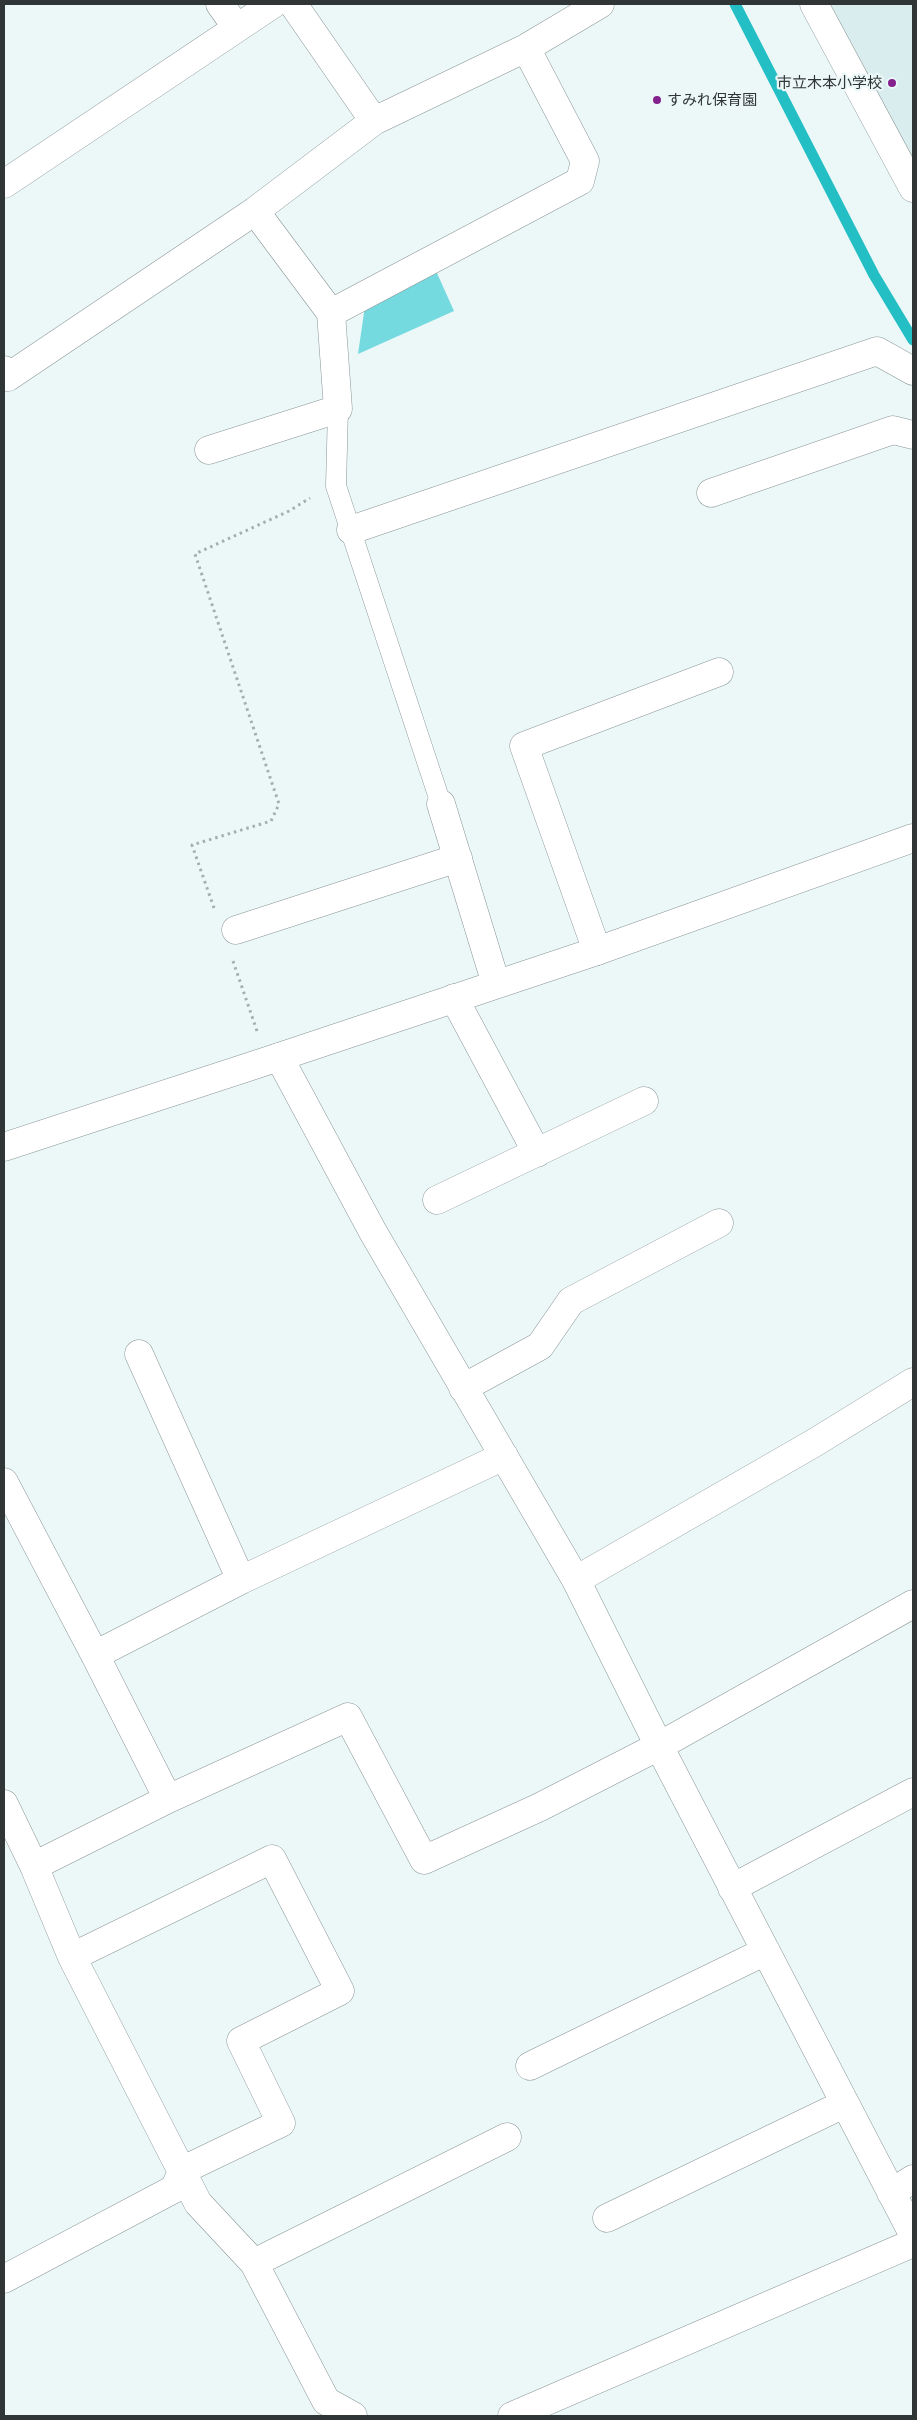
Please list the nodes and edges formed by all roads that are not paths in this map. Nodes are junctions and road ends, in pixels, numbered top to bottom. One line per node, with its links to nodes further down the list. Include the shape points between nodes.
1 (220, 4): 6 (street)
2 (273, 4): 6 (street)
3 (293, 4): 8 (street)
4 (600, 4): 7 (street)
5 (814, 4): 10 (street)
6 (237, 28): 9 (street)
7 (526, 48): 8 (street); 12 (street, via 585,161 580,181)
8 (374, 121): 11 (street)
9 (4, 184)
10 (913, 188)
11 (255, 211): 12 (street); 14 (street)
12 (331, 313): 15 (street)
13 (913, 371): 19 (street, via 877,351)
14 (5, 376)
15 (338, 409): 17 (street); 19 (lane, via 336,482)
16 (913, 434): 18 (street, via 893,430)
17 (209, 450)
18 (711, 493)
19 (351, 530): 21 (lane)
20 (719, 672): 25 (street, via 524,746)
21 (441, 804): 23 (street)
22 (913, 838): 25 (street)
23 (458, 858): 24 (street); 26 (street)
24 (233, 942)
25 (597, 951): 26 (street)
26 (496, 984): 27 (street)
27 (454, 998): 28 (street); 31 (street)
28 (279, 1057): 30 (street); 36 (street, via 373,1232)
29 (644, 1101): 31 (street)
30 (4, 1147)
31 (537, 1152): 32 (street)
32 (437, 1200)
33 (719, 1224): 36 (street, via 571,1301 540,1346)
34 (140, 1354): 39 (street)
35 (913, 1382): 40 (street)
36 (463, 1388): 37 (street)
37 (504, 1456): 39 (street); 40 (street)
38 (4, 1482): 42 (street)
39 (241, 1580): 42 (street)
40 (576, 1580): 43 (street)
41 (913, 1604): 43 (street)
42 (95, 1655): 45 (street)
43 (659, 1746): 45 (street, via 540,1807 424,1860 348,1717); 48 (street)
44 (913, 1792): 48 (street)
45 (168, 1799): 47 (street)
46 (4, 1804): 47 (street)
47 (34, 1866): 50 (street)
48 (732, 1888): 49 (street)
49 (766, 1951): 51 (street); 52 (street)
50 (72, 1956): 54 (street); 54 (street, via 272,1858 340,1990 241,2041 281,2123)
51 (530, 2066)
52 (844, 2104): 55 (street); 56 (street)
53 (507, 2137): 59 (street)
54 (183, 2170): 59 (street, via 198,2203); 60 (street, via 174,2189)
55 (902, 2186): 57 (street)
56 (607, 2218)
57 (913, 2234)
58 (913, 2243): 62 (street)
59 (254, 2263): 61 (street, via 326,2401)
60 (4, 2279)
61 (353, 2416)
62 (514, 2416)

